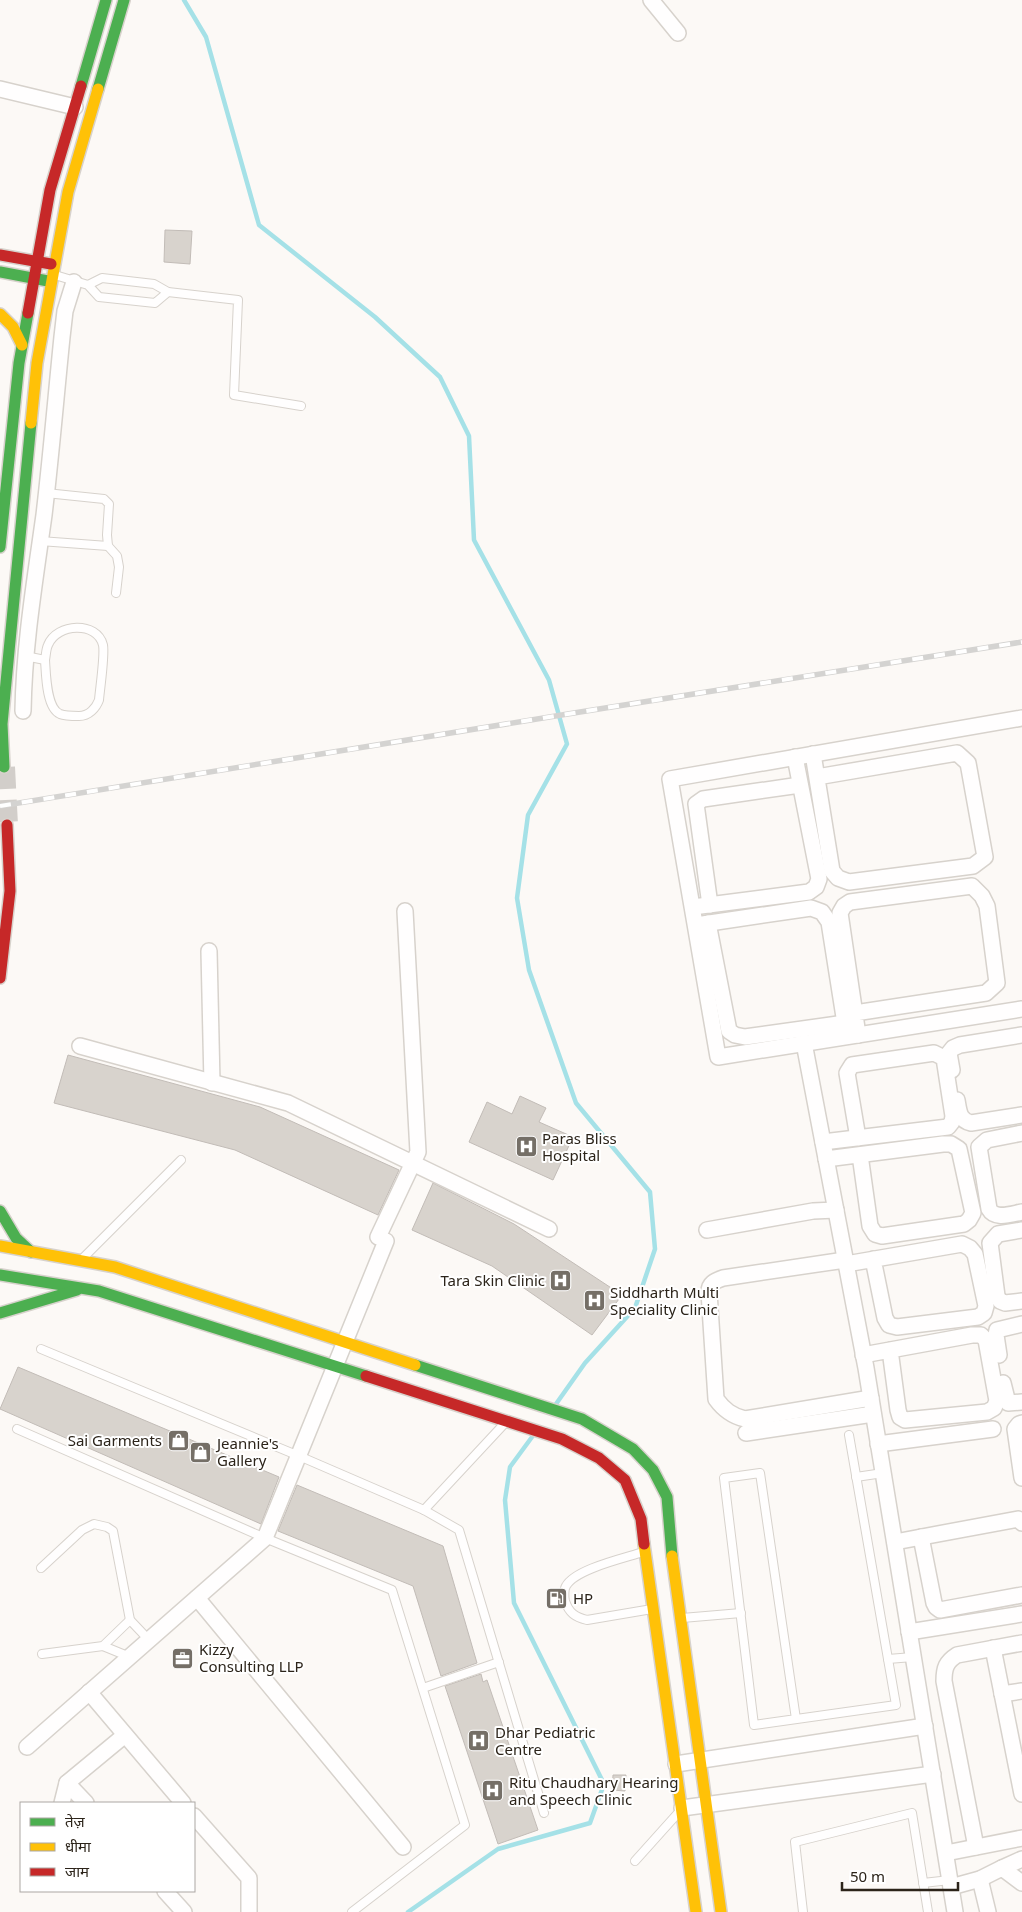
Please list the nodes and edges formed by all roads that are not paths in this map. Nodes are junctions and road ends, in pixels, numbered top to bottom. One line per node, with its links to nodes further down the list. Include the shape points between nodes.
1 (124, 0): 10 (street, via 68,192)
2 (651, 0): 4 (street)
3 (102, 3): 6 (street)
4 (678, 33)
5 (0, 89): 6 (street)
6 (75, 106): 8 (street, via 50,190)
7 (0, 255): 8 (street)
8 (38, 261): 10 (street); 11 (street)
9 (0, 272): 11 (street)
10 (53, 273): 11 (street); 12 (lane); 28 (street, via 37,363 2,724)
11 (34, 278): 15 (street)
12 (81, 284): 13 (lane, via 102,278 154,284); 13 (lane, via 99,297 155,303); 17 (street, via 65,310)
13 (168, 292): 16 (lane, via 238,300 234,395)
14 (0, 314): 15 (street, via 13,327)
15 (22, 345): 19 (street)
16 (301, 406)
17 (46, 493): 18 (street); 20 (lane, via 104,500 109,504)
18 (40, 541): 20 (lane); 22 (street)
19 (0, 546)
20 (108, 546): 21 (lane, via 117,556 119,567)
21 (116, 593)
22 (25, 656): 23 (lane); 24 (street)
23 (45, 660): 23 (lane, via 48,644 66,628 88,629 98,635 104,646 97,706 82,716 55,711 47,690)
24 (23, 711)
25 (1022, 718): 26 (street)
26 (813, 754): 27 (street); 29 (street)
27 (794, 758): 30 (street); 33 (street, via 670,779)
28 (4, 767)
29 (817, 777): 29 (street, via 958,753 968,763 985,857 973,866 849,882 838,878 832,872)
30 (800, 785): 32 (street, via 702,799 696,804); 32 (street, via 819,880 816,887 809,892)
31 (7, 826): 37 (street, via 10,891)
32 (710, 905): 33 (street)
33 (693, 907): 35 (street)
34 (405, 910): 51 (street, via 418,1152)
35 (702, 924): 39 (street, via 729,1031 745,1037); 39 (street, via 811,908 822,912 829,922); 41 (street, via 718,1057)
36 (209, 952): 43 (street)
37 (0, 978)
38 (1022, 1009): 39 (street)
39 (851, 1027): 39 (street, via 840,913 844,906 850,902 972,886 987,906 997,983 993,988 986,993); 41 (street)
40 (1022, 1035): 44 (street, via 960,1045 948,1053 960,1116 964,1121 971,1123)
41 (804, 1043): 47 (street)
42 (80, 1046): 43 (street)
43 (212, 1083): 51 (street, via 288,1103)
44 (1022, 1115)
45 (1022, 1133): 54 (street, via 987,1140 979,1147 992,1214)
46 (858, 1138): 46 (street, via 948,1126 953,1116 944,1058 934,1053 852,1066 847,1073); 47 (street)
47 (823, 1142): 50 (street)
48 (860, 1155): 48 (street, via 951,1144 959,1149 973,1214 970,1220 964,1224 882,1236 875,1234 870,1226); 50 (street)
49 (181, 1160): 61 (lane)
50 (826, 1160): 52 (street)
51 (413, 1163): 55 (street); 68 (street)
52 (836, 1210): 56 (street); 62 (street)
53 (0, 1211): 59 (street, via 16,1238)
54 (1022, 1212)
55 (549, 1229)
56 (707, 1230)
57 (1022, 1230): 65 (street, via 998,1234 990,1243 997,1296 1005,1303)
58 (0, 1246): 59 (street)
59 (31, 1252): 61 (street)
60 (873, 1259): 60 (street, via 962,1244 975,1254 986,1306 984,1313 978,1317 897,1327 890,1325 885,1318); 62 (street)
61 (80, 1261): 68 (street, via 115,1267)
62 (846, 1262): 71 (street); 73 (street, via 723,1278 712,1283 709,1292 716,1399 730,1413 745,1419)
63 (0, 1275): 64 (street)
64 (83, 1288): 66 (street); 72 (street)
65 (1022, 1301)
66 (0, 1312)
67 (1022, 1324): 74 (street, via 1000,1329 996,1335 1006,1401 1010,1404)
68 (346, 1342): 72 (street); 99 (street, via 582,1419 628,1444 654,1470 667,1498)
69 (41, 1349): 83 (lane)
70 (890, 1350): 70 (street, via 981,1335 986,1340 997,1401 994,1408 987,1412 905,1420 898,1410); 71 (street)
71 (864, 1355): 73 (street)
72 (336, 1367): 76 (street); 83 (street)
73 (871, 1398): 75 (street)
74 (1022, 1402)
75 (873, 1414): 80 (street); 82 (street)
76 (512, 1423): 87 (lane); 92 (street, via 562,1439 599,1458 625,1480 641,1519)
77 (1022, 1423): 86 (street, via 1015,1429)
78 (17, 1429): 90 (lane)
79 (993, 1429): 82 (street)
80 (746, 1433)
81 (849, 1435): 85 (lane)
82 (878, 1444): 84 (street)
83 (299, 1456): 87 (lane); 90 (street)
84 (883, 1473): 85 (lane); 91 (street)
85 (856, 1477): 109 (lane)
86 (1022, 1478)
87 (424, 1510): 110 (lane, via 459,1530)
88 (1022, 1524): 89 (street, via 1018,1520)
89 (921, 1537): 91 (street); 94 (street, via 934,1603 940,1610)
90 (265, 1538): 95 (street); 111 (lane, via 392,1590)
91 (894, 1542): 101 (street)
92 (646, 1552): 96 (street); 96 (lane, via 578,1574 566,1586 564,1598 568,1610 587,1620)
93 (41, 1568): 100 (lane, via 82,1530 94,1524 107,1527 112,1531)
94 (1022, 1595)
95 (197, 1598): 102 (street); 132 (street)
96 (654, 1609): 120 (street)
97 (741, 1613): 99 (lane); 115 (lane, via 754,1725); 115 (lane, via 724,1478 760,1473)
98 (1022, 1614): 101 (street)
99 (680, 1618): 119 (street)
100 (130, 1620): 102 (lane); 104 (lane)
101 (909, 1632): 108 (street)
102 (149, 1640): 107 (street)
103 (1022, 1643): 105 (street)
104 (102, 1646): 106 (lane); 107 (lane)
105 (993, 1648): 114 (street); 133 (street, via 957,1655 949,1660 944,1670)
106 (42, 1654)
107 (130, 1657): 113 (street)
108 (914, 1657): 109 (lane); 116 (street)
109 (888, 1659): 115 (lane, via 896,1705)
110 (499, 1662): 111 (lane); 129 (lane)
111 (422, 1688): 145 (lane, via 465,1825)
112 (1022, 1691): 114 (street)
113 (89, 1692): 117 (street); 118 (street)
114 (1002, 1694): 123 (street)
115 (796, 1719)
116 (925, 1726): 119 (street); 121 (street)
117 (125, 1735): 122 (street); 126 (street)
118 (27, 1747)
119 (700, 1760): 120 (street); 127 (street)
120 (676, 1764): 128 (street)
121 (932, 1774): 127 (street); 134 (street)
122 (67, 1783): 124 (street); 125 (street)
123 (1022, 1793)
124 (62, 1802)
125 (85, 1802)
126 (182, 1802)
127 (706, 1805): 128 (street); 147 (street)
128 (682, 1808): 136 (lane); 146 (street)
129 (544, 1813)
130 (195, 1817): 144 (street, via 249,1878)
131 (1022, 1838): 133 (street)
132 (402, 1847)
133 (976, 1847): 134 (street)
134 (946, 1853): 141 (street)
135 (1022, 1859): 137 (street)
136 (635, 1861)
137 (1002, 1868): 138 (street); 139 (street)
138 (980, 1879): 141 (street); 151 (street)
139 (1022, 1882)
140 (924, 1883): 141 (lane); 148 (lane, via 912,1813 795,1842); 149 (lane)
141 (950, 1883): 150 (street)
142 (166, 1892): 143 (street)
143 (184, 1912)
144 (249, 1912)
145 (352, 1912)
146 (696, 1912)
147 (721, 1912)
148 (803, 1912)
149 (928, 1912)
150 (955, 1912)
151 (988, 1912)

